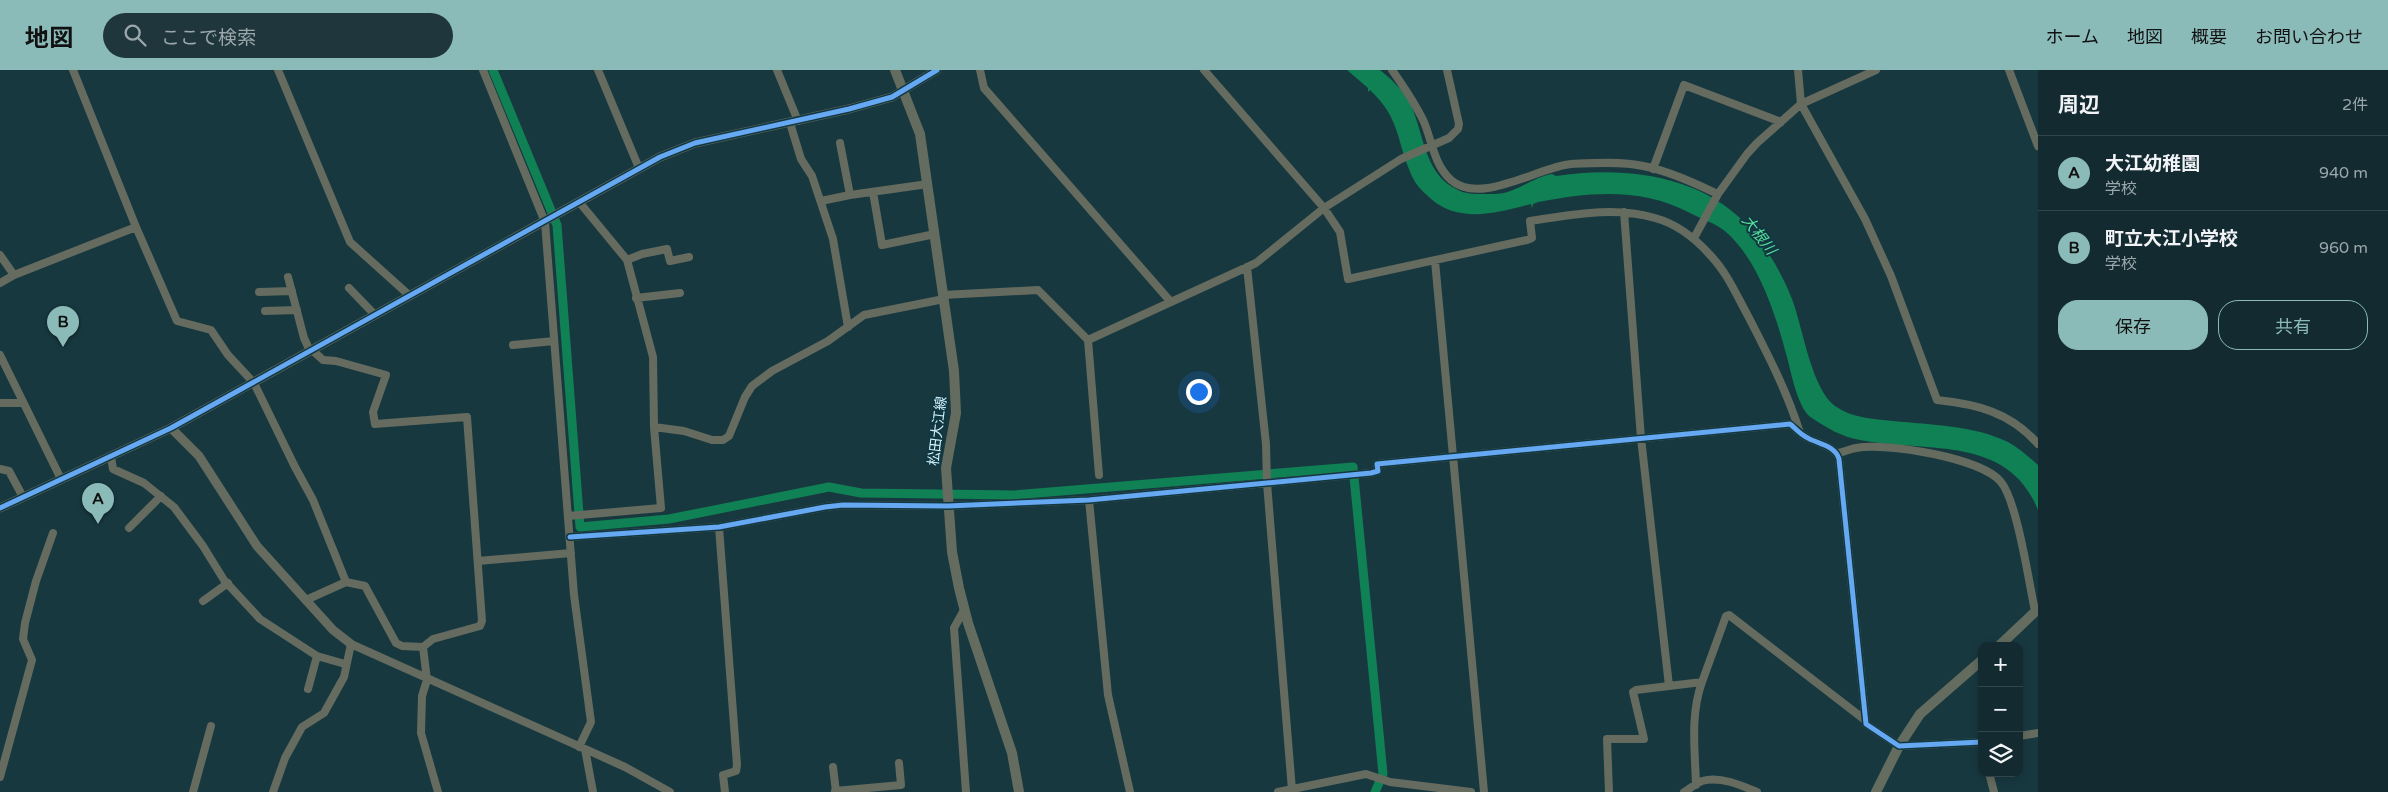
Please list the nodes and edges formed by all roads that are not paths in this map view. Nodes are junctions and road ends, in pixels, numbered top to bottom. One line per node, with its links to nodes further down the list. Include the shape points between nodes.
1 (73, 70): 33 (street)
2 (278, 70): 48 (street, via 350,242)
3 (483, 70): 32 (street)
4 (598, 70): 22 (street)
5 (777, 70): 17 (street)
6 (895, 70): 15 (main road, 松田大江線)
7 (937, 70): 15 (street)
8 (980, 70): 51 (street, via 984,88)
9 (1204, 70): 30 (street)
10 (1392, 70): 20 (street, via 1411,96)
11 (1447, 70): 20 (street, via 1458,129 1449,138)
12 (1798, 70): 16 (street)
13 (1876, 70): 16 (street)
14 (2009, 70): 21 (street)
15 (903, 90): 17 (street, via 875,102); 24 (main road, 松田大江線, via 920,134)
16 (1801, 104): 18 (street); 70 (street, via 1865,219 1891,276 1936,400 1983,407 2000,414 2017,424)
17 (794, 122): 22 (street, via 695,143); 28 (street, via 801,159 812,176)
18 (1781, 122): 23 (street, via 1684,85); 26 (street, via 1747,154)
19 (840, 143): 27 (street)
20 (1430, 146): 23 (street, via 1451,180 1468,188 1494,187 1570,164 1642,165); 30 (street, via 1401,159)
21 (2038, 146)
22 (639, 168): 29 (street)
23 (1652, 168): 26 (street)
24 (928, 184): 25 (street); 34 (main road, 松田大江線)
25 (873, 192): 27 (street); 34 (street, via 882,245)
26 (1718, 194): 35 (street)
27 (850, 196): 28 (street)
28 (821, 201): 55 (street, via 833,239)
29 (580, 203): 32 (street); 38 (street)
30 (1324, 208): 39 (street, via 1340,232 1348,279); 40 (street)
31 (1624, 212): 35 (street, via 1663,220); 39 (street, via 1590,212 1530,221 1532,238 1528,240); 69 (street)
32 (546, 221): 48 (street); 57 (street)
33 (136, 227): 41 (street); 63 (street, via 177,321 211,330 228,355)
34 (935, 234): 49 (main road, 松田大江線)
35 (1694, 238): 68 (street, via 1712,256 1735,291 1776,370)
36 (0, 255): 41 (street)
37 (689, 257): 38 (street, via 670,261 667,249)
38 (627, 260): 50 (street)
39 (1435, 261): 72 (street)
40 (1248, 268): 51 (street); 77 (street)
41 (14, 275): 43 (street)
42 (288, 277): 45 (street)
43 (0, 283)
44 (349, 288): 54 (street)
45 (292, 291): 46 (street); 52 (street)
46 (259, 292)
47 (680, 293): 50 (street)
48 (410, 296): 54 (street)
49 (944, 297): 55 (street, via 864,315); 56 (street, via 1038,290); 81 (main road, 松田大江線, via 956,392 956,413 946,468)
50 (636, 298): 66 (street, via 653,357)
51 (1170, 301): 56 (street)
52 (297, 310): 53 (street); 59 (street, via 304,338)
53 (265, 311)
54 (375, 315): 59 (street)
55 (848, 327): 66 (street, via 752,386 729,436 723,440 712,440 684,430)
56 (1088, 340): 75 (street)
57 (554, 341): 58 (street); 83 (street)
58 (513, 345)
59 (311, 350): 63 (street); 89 (street, via 323,360 386,375 374,412 375,424 467,418)
60 (0, 355): 62 (street)
61 (0, 374): 62 (street)
62 (9, 374): 65 (street)
63 (254, 383): 67 (street); 90 (street, via 313,500)
64 (0, 403): 65 (street)
65 (23, 403): 76 (street)
66 (654, 427): 83 (street, via 661,508)
67 (171, 428): 73 (street); 92 (street, via 199,456 257,546)
68 (1800, 434): 69 (street, via 1790,424 1785,424); 71 (street)
69 (1641, 438): 72 (street); 104 (street)
70 (2038, 444)
71 (1838, 453): 95 (street, via 1857,448 1884,448 1941,455 1984,468 2002,482 2012,504); 106 (street)
72 (1453, 456): 77 (street, via 1377,464 1378,471); 131 (street)
73 (110, 457): 76 (street); 78 (street, via 113,470 144,483)
74 (0, 469): 79 (street, via 9,471)
75 (1099, 475)
76 (61, 479): 79 (street)
77 (1267, 483): 80 (street); 118 (street)
78 (161, 496): 85 (street); 91 (street, via 181,515)
79 (23, 497): 82 (street)
80 (1089, 500): 81 (street); 128 (street, via 1108,696)
81 (948, 504): 84 (street, via 825,507); 94 (main road, 松田大江線, via 952,552)
82 (0, 508)
83 (568, 516): 87 (street)
84 (719, 526): 87 (street); 124 (street, via 736,765 736,771 723,775)
85 (129, 528)
86 (53, 533): 115 (street, via 24,623 23,639 32,660)
87 (570, 537): 88 (street)
88 (571, 553): 89 (street); 112 (street, via 578,637 591,722)
89 (478, 561): 98 (street, via 480,626 433,639)
90 (346, 582): 92 (street); 98 (street, via 365,586 396,642 402,646)
91 (228, 583): 93 (street); 99 (street, via 260,619)
92 (306, 600): 97 (street, via 333,630)
93 (203, 601)
94 (964, 610): 126 (street, via 954,628); 127 (main road, 松田大江線, via 1012,753)
95 (2037, 610): 96 (main road)
96 (2003, 642)
97 (351, 644): 101 (street); 102 (street)
98 (423, 647): 102 (street)
99 (317, 656): 101 (street); 105 (street)
100 (1978, 663): 111 (main road, via 1920,714)
101 (345, 664): 120 (street, via 344,677 324,713 302,727)
102 (427, 680): 112 (street); 121 (street, via 422,696 421,733)
103 (1702, 682): 104 (street); 106 (street, via 1729,615); 117 (street, via 1694,717)
104 (1669, 686): 132 (street, via 1633,692 1644,739 1607,738)
105 (308, 689)
106 (1865, 720): 111 (street, via 1866,724)
107 (211, 726): 119 (street)
108 (2038, 733): 109 (street)
109 (2023, 735)
110 (1978, 743): 111 (street)
111 (1900, 746): 135 (main road)
112 (582, 748): 122 (street); 123 (street)
113 (899, 763): 125 (street, via 902,785)
114 (833, 767): 125 (street)
115 (0, 777)
116 (1990, 777): 136 (street)
117 (1697, 787): 133 (street); 134 (street, via 1702,781 1726,781)
118 (1292, 790): 129 (street); 130 (street, via 1366,774 1390,782)
119 (193, 792)
120 (273, 792)
121 (438, 792)
122 (593, 792)
123 (670, 792)
124 (725, 792)
125 (835, 792)
126 (966, 792)
127 (1019, 792)
128 (1130, 792)
129 (1278, 792)
130 (1471, 792)
131 (1484, 792)
132 (1610, 792)
133 (1684, 792)
134 (1757, 792)
135 (1876, 792)
136 (1994, 792)

